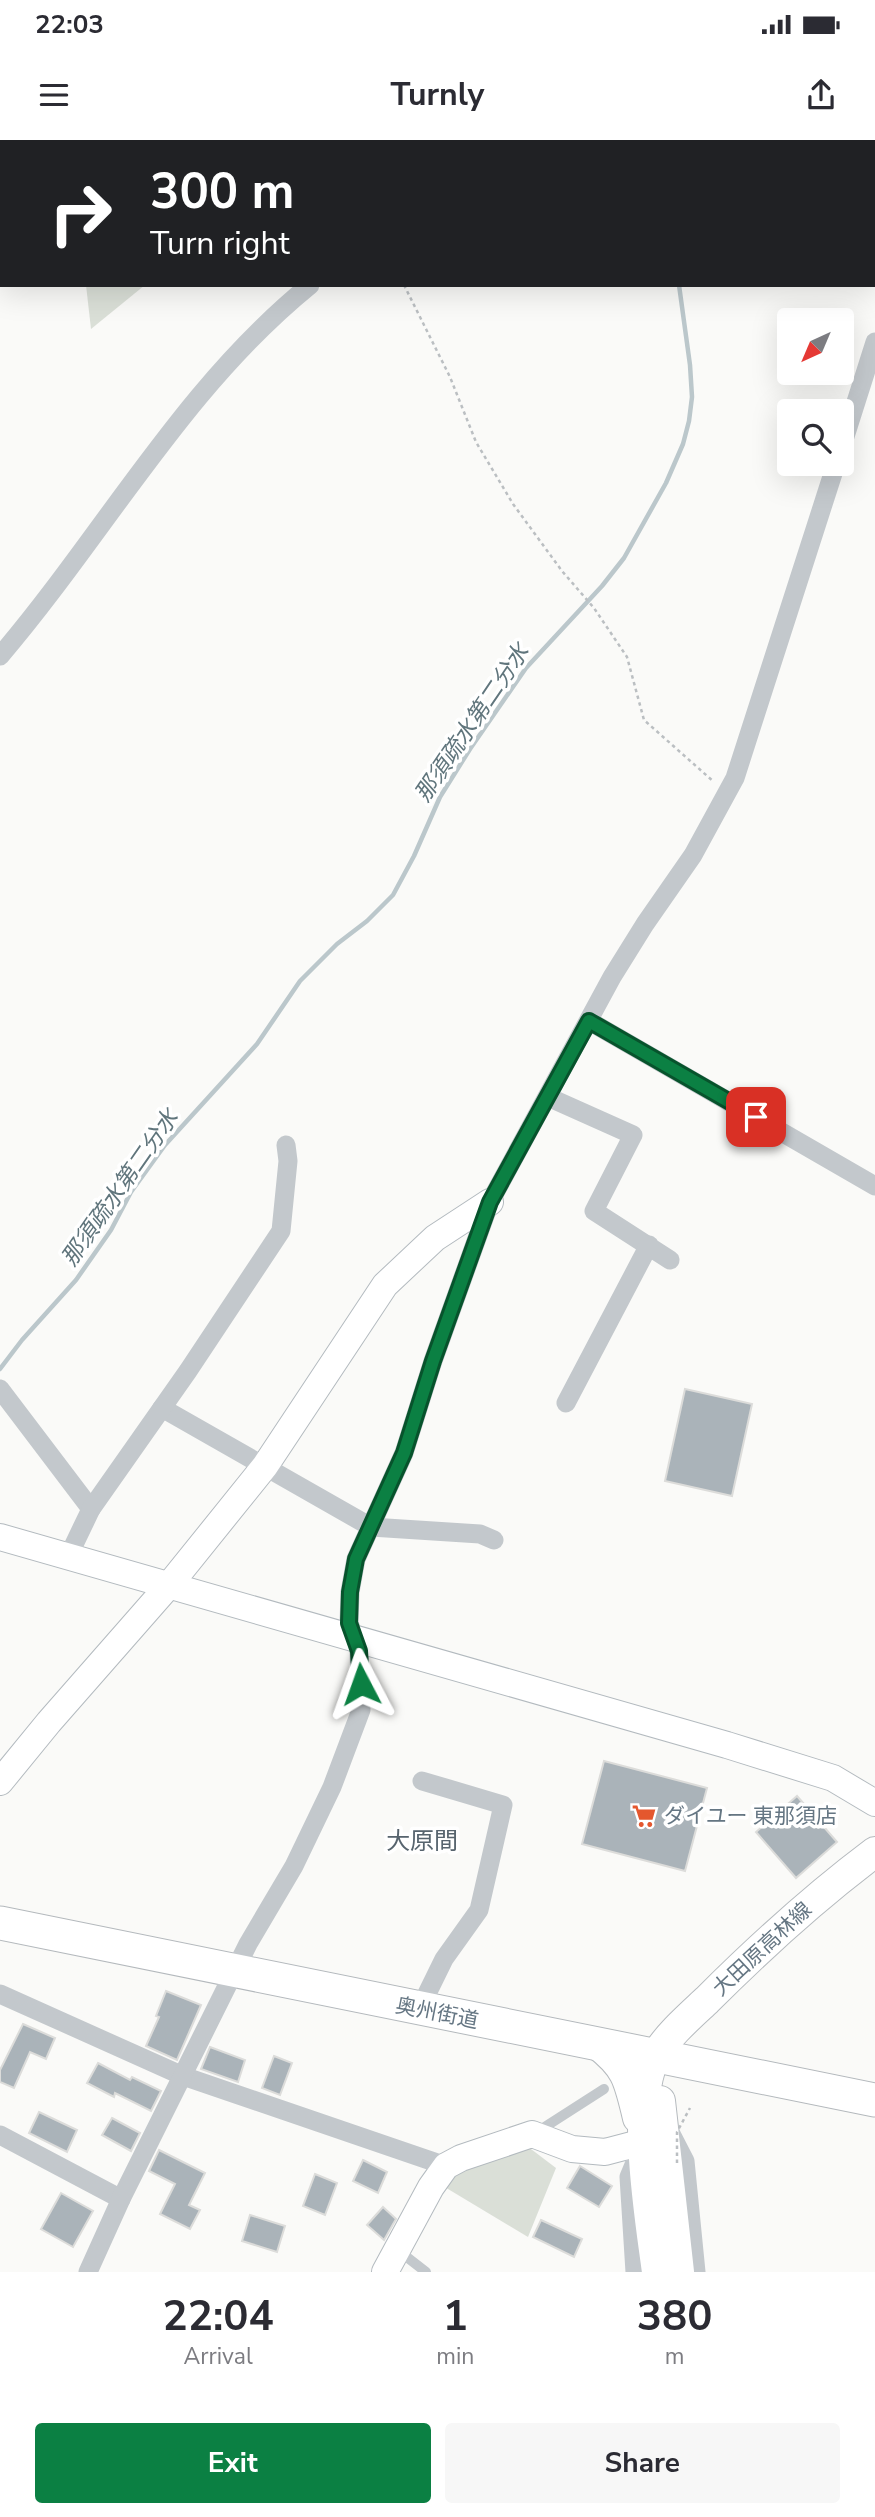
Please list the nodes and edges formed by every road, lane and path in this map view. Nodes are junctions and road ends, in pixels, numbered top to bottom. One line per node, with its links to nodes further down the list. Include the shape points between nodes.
1 (308, 287): 6 (street, via 218,374)
2 (405, 287): 7 (path, via 477,442 513,504 628,657 643,720)
3 (875, 342): 4 (street)
4 (854, 408)
5 (832, 476): 7 (street, via 735,778)
6 (0, 656)
7 (726, 793): 8 (street, via 693,855 645,924)
8 (589, 1021): 9 (street); 11 (street)
9 (548, 1097): 12 (street); 13 (street, via 633,1135 594,1211)
10 (286, 1145): 17 (street, via 281,1231)
11 (875, 1186)
12 (490, 1202): 18 (street, via 435,1238 385,1285); 20 (street, via 404,1453)
13 (649, 1245): 14 (street); 16 (street)
14 (670, 1260)
15 (0, 1389): 19 (street)
16 (566, 1404)
17 (162, 1408): 18 (street); 19 (street)
18 (265, 1466): 20 (street); 24 (street)
19 (91, 1508): 23 (street)
20 (371, 1527): 22 (street, via 480,1534); 25 (street, via 356,1559 350,1592 349,1623)
21 (0, 1537): 23 (street)
22 (494, 1540)
23 (68, 1557): 24 (street)
24 (170, 1584): 25 (street); 27 (street)
25 (355, 1637): 28 (street, via 833,1778); 31 (street, via 361,1710 317,1820)
26 (422, 1781): 33 (street, via 503,1805 479,1910 444,1959)
27 (0, 1782)
28 (875, 1803)
29 (875, 1852): 35 (main road, 大田原高林線, via 753,1954)
30 (0, 1923): 31 (highway, 奥州街道)
31 (234, 1971): 33 (highway, 奥州街道); 36 (street)
32 (0, 1994): 36 (street)
33 (419, 2010): 34 (highway, 奥州街道)
34 (597, 2044): 35 (highway, 奥州街道); 42 (main road, 大田原高林線, via 616,2059 624,2073)
35 (656, 2056): 38 (highway, 奥州街道); 39 (main road); 42 (main road, 大田原高林線, via 647,2087)
36 (183, 2076): 44 (street); 45 (street)
37 (604, 2089): 40 (lane)
38 (875, 2100)
39 (675, 2112): 43 (path, bridge); 51 (main road); 52 (street, via 685,2161)
40 (532, 2134): 42 (street, via 572,2149 605,2152); 44 (street)
41 (0, 2135): 45 (street)
42 (643, 2143): 49 (street, via 629,2177); 50 (main road, 大田原高林線)
43 (677, 2163)
44 (446, 2166): 46 (street)
45 (121, 2199): 47 (street)
46 (391, 2261): 48 (lane)
47 (88, 2272)
48 (426, 2272)
49 (635, 2272)
50 (657, 2272)
51 (679, 2272)
52 (696, 2272)

